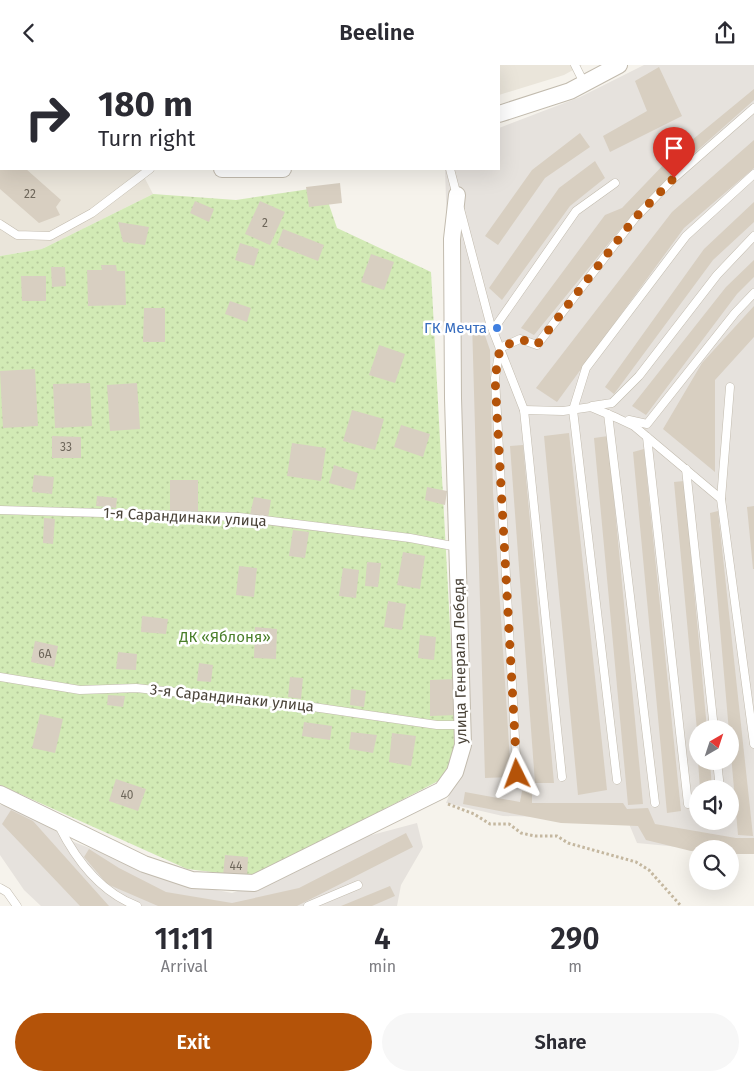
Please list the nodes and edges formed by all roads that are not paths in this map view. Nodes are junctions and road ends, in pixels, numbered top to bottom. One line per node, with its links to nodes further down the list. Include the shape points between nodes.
1 (575, 65): 3 (lane)
2 (619, 65): 3 (street)
3 (584, 83): 5 (street, via 570,91)
4 (754, 108): 15 (lane, via 674,178 635,218 537,345 520,339)
5 (500, 114)
6 (149, 170): 11 (lane, via 92,213 50,236 17,235)
7 (450, 170): 10 (lane)
8 (754, 174): 19 (lane, via 686,237 586,368)
9 (615, 183): 14 (lane, via 576,211)
10 (456, 195): 14 (lane); 26 (street, улица Генерала Лебедя, via 452,239)
11 (0, 224)
12 (754, 236): 17 (lane, via 717,275 639,375 612,403)
13 (754, 293): 21 (lane, via 647,424)
14 (493, 330): 15 (lane)
15 (500, 348): 18 (lane); 31 (lane, via 495,378)
16 (730, 387): 24 (lane)
17 (591, 407): 19 (lane); 20 (lane)
18 (524, 410): 19 (lane); 32 (lane)
19 (573, 410): 33 (lane)
20 (608, 414): 21 (lane); 35 (lane)
21 (617, 418): 22 (lane)
22 (647, 437): 23 (lane); 36 (lane)
23 (686, 469): 24 (lane); 28 (lane)
24 (721, 499): 30 (lane)
25 (0, 510): 26 (lane, 1-я Сарандинаки улица, via 239,517)
26 (458, 547): 29 (street, улица Генерала Лебедя)
27 (0, 677): 29 (lane, 3-я Сарандинаки улица, via 80,690 136,688 313,707 437,725)
28 (713, 720)
29 (463, 725): 37 (street, улица Генерала Лебедя, via 463,745 455,772 442,790 254,883 192,879 144,864)
30 (754, 743)
31 (517, 774)
32 (562, 777)
33 (617, 780)
34 (0, 794): 37 (street, улица Генерала Лебедя)
35 (655, 803)
36 (688, 804)
37 (56, 820): 40 (lane, via 90,875)
38 (358, 885): 43 (lane)
39 (0, 888): 41 (lane)
40 (122, 903): 42 (lane)
41 (17, 906)
42 (137, 906)
43 (308, 906)

